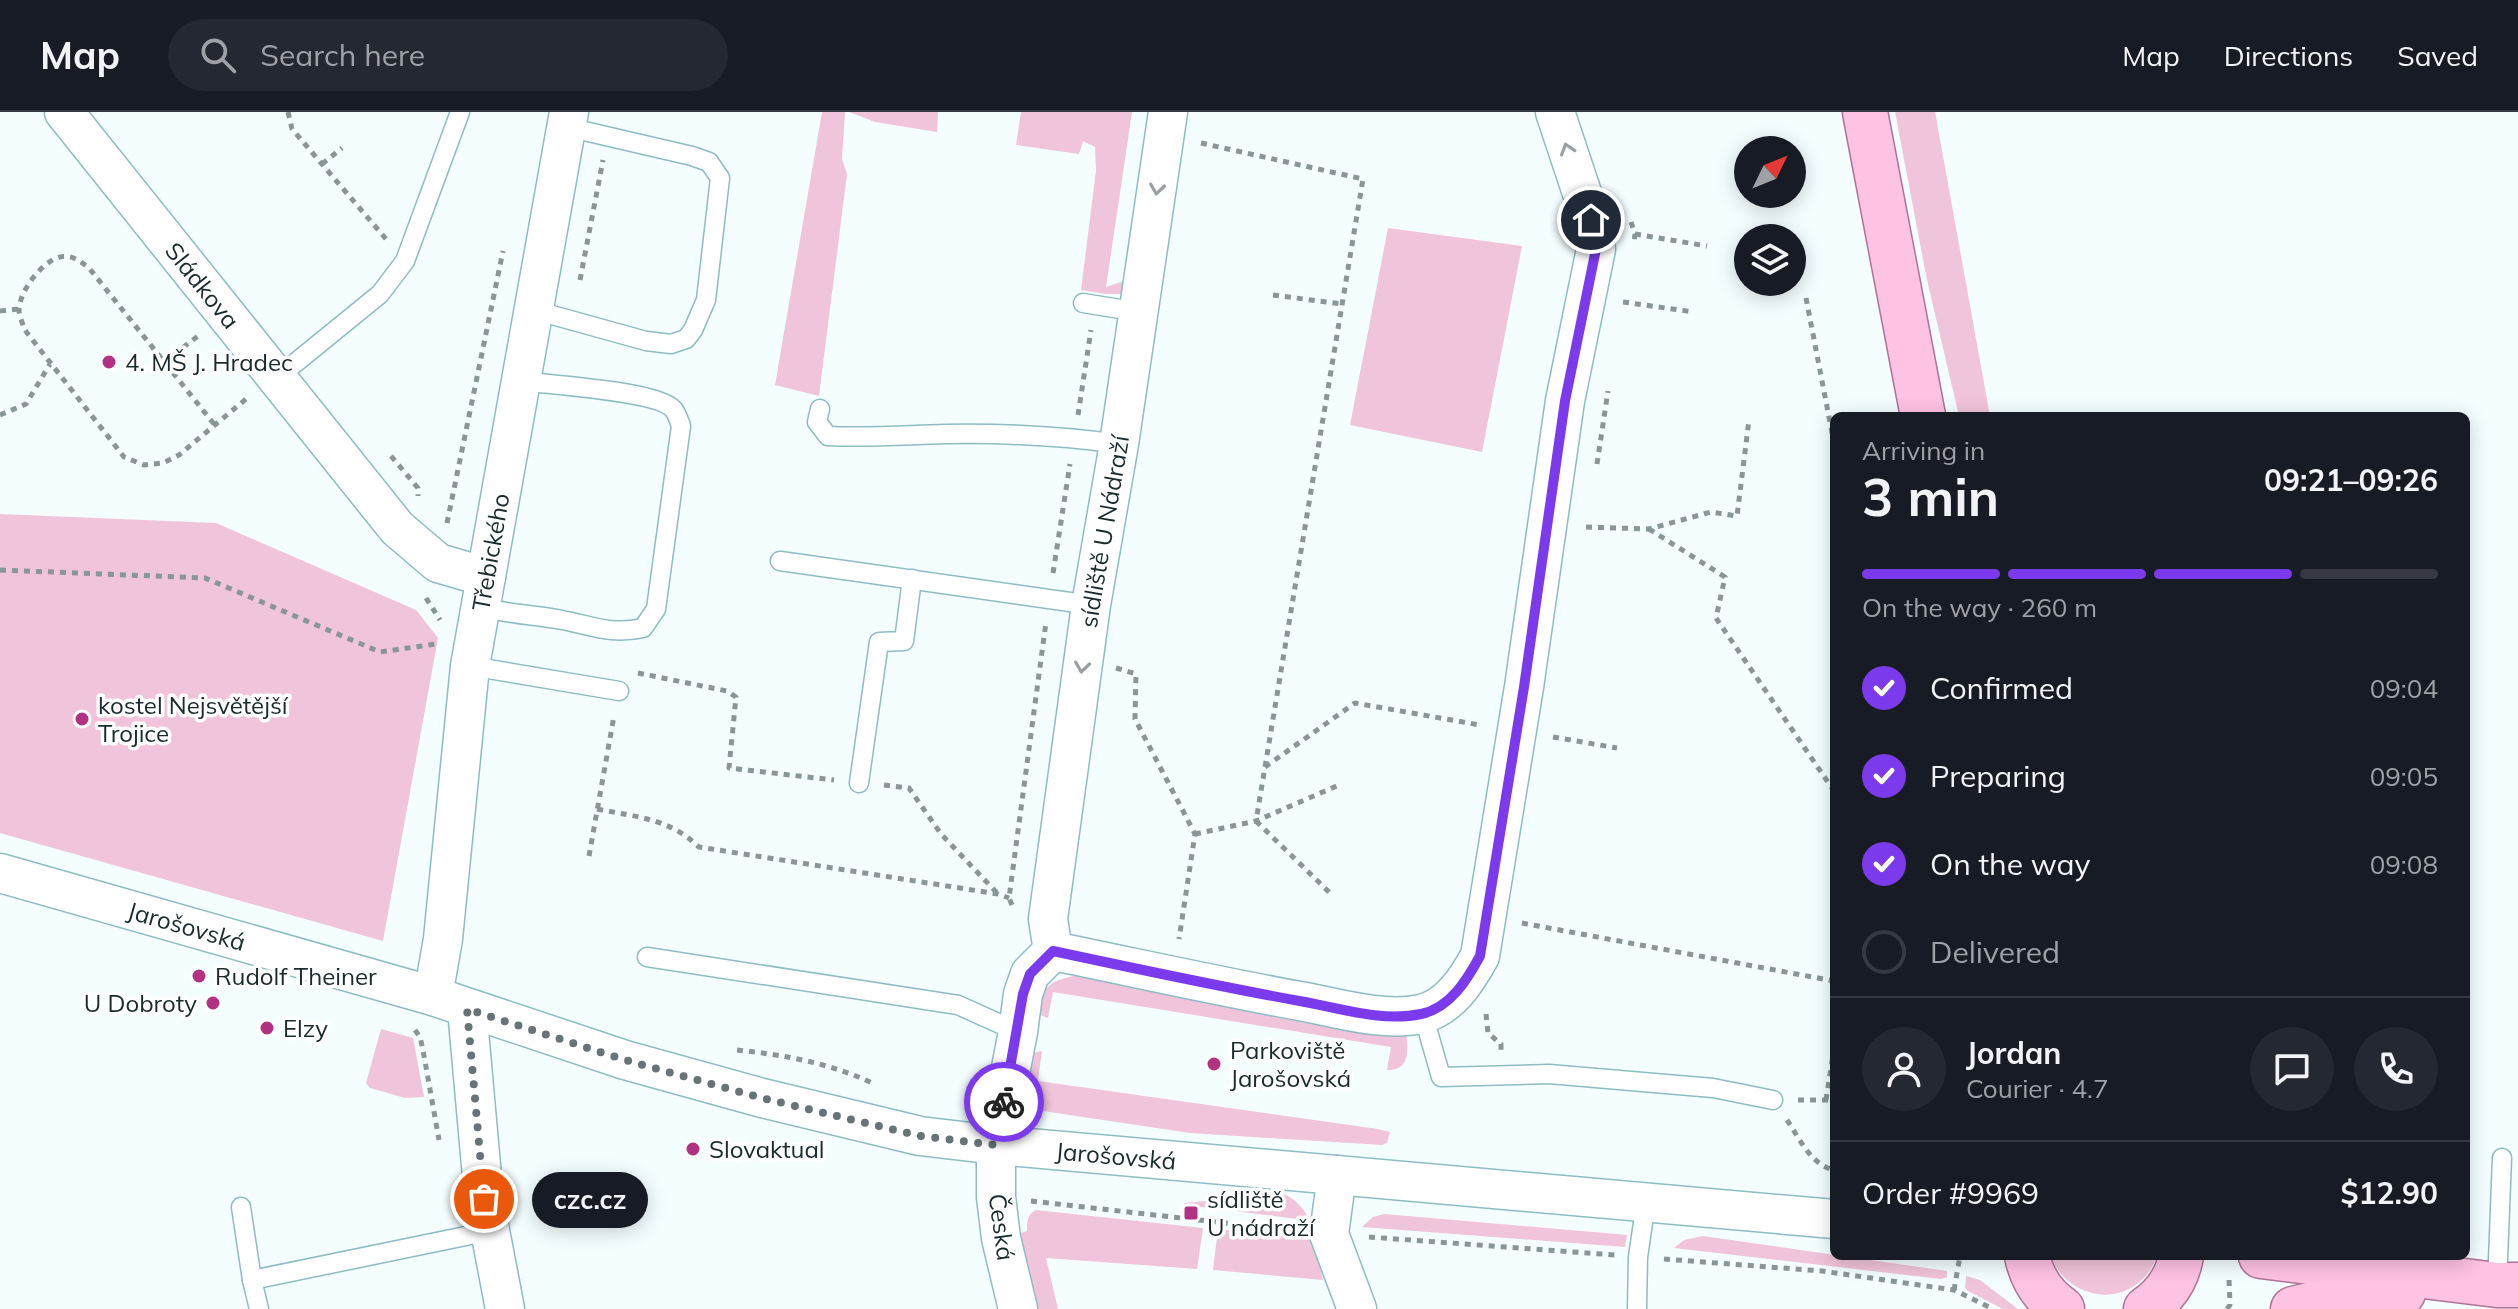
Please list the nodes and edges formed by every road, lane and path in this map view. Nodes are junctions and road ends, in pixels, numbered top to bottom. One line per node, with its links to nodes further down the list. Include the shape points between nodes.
1 (64, 112): 31 (street, Sládkova)
2 (288, 112): 11 (path, via 292,129)
3 (460, 112): 15 (lane)
4 (1168, 112): 23 (street, sídliště U Nádraží, one-way to 23)
5 (1555, 112): 80 (street, one-way to 5, via 1450,998 1480,956 1565,401 1596,249)
6 (1865, 112): 34 (main road)
7 (568, 119): 8 (lane); 21 (street, Třebického)
8 (608, 136): 26 (path); 26 (lane, via 709,162 720,178 706,300 686,339 671,344)
9 (1199, 142): 19 (path, via 1363,179)
10 (342, 148): 11 (path)
11 (322, 164): 15 (path)
12 (1635, 234): 13 (path)
13 (1707, 246)
14 (504, 249): 44 (path)
15 (405, 261): 31 (lane, via 380,294)
16 (1273, 295): 19 (path)
17 (1806, 298): 37 (path)
18 (1088, 304): 23 (lane); 39 (path)
19 (1342, 304): 60 (path)
20 (19, 309): 22 (path); 28 (path, via 27,286 42,268 60,257 75,258 89,268); 29 (path, via 24,329)
21 (534, 310): 26 (lane); 30 (street, Třebického)
22 (0, 311)
23 (1139, 312): 40 (street, sídliště U Nádraží)
24 (1694, 312): 25 (path, via 1622,301)
25 (1620, 316)
26 (572, 321)
27 (205, 330): 28 (path)
28 (164, 362): 38 (path)
29 (50, 364): 35 (path, via 26,404); 38 (path, via 124,457 144,465 179,455)
30 (521, 381): 48 (street, Třebického); 48 (lane, via 639,396 673,409 681,426 656,609 643,628 622,632 508,614)
31 (266, 385): 38 (path); 48 (street, Sládkova, via 397,528)
32 (1608, 389): 41 (path)
33 (820, 409): 39 (lane, via 817,422 828,436)
34 (1922, 412)
35 (0, 415)
36 (1749, 420): 43 (path, via 1737,516 1711,512)
37 (1830, 422)
38 (214, 424)
39 (1075, 438): 40 (lane); 50 (path)
40 (1119, 444): 51 (street, sídliště U Nádraží)
41 (1596, 470)
42 (1589, 513): 43 (path, via 1586,527)
43 (1649, 529): 63 (path, via 1725,577 1716,618)
44 (444, 538)
45 (780, 561): 47 (lane)
46 (0, 570): 53 (path, via 205,578 380,652)
47 (912, 579): 50 (lane); 61 (lane, via 904,641 879,642)
48 (484, 592): 53 (street, Třebického)
49 (424, 595): 52 (path)
50 (1049, 598): 51 (lane); 72 (path)
51 (1091, 605): 76 (street, sídliště U Nádraží, one-way to 76, via 1048,919)
52 (442, 623)
53 (458, 654): 56 (lane); 79 (street, Třebického, via 443,939)
54 (637, 673): 61 (path, via 736,697 729,768)
55 (1136, 674): 67 (path, via 1135,719)
56 (619, 691): 65 (path)
57 (1486, 726): 60 (path, via 1355,703)
58 (1555, 737): 59 (path)
59 (1617, 748)
60 (1264, 768): 66 (path)
61 (859, 783)
62 (1339, 785): 66 (path)
63 (1830, 785)
64 (909, 788): 71 (path, via 941,834)
65 (597, 809): 68 (path); 71 (path, via 663,822 699,847)
66 (1256, 821): 67 (path); 70 (path)
67 (1195, 834): 75 (path)
68 (589, 856)
69 (0, 873): 79 (street, Jarošovská)
70 (1330, 893)
71 (998, 894): 72 (path)
72 (1009, 898): 73 (path)
73 (1015, 911)
74 (1523, 923): 78 (path)
75 (1177, 950)
76 (1053, 951): 80 (street, via 1365,1013); 81 (street, via 1030,974)
77 (647, 957): 81 (lane, via 958,1005)
78 (1830, 980)
79 (450, 1002): 87 (street, Jarošovská, via 762,1098 920,1136); 95 (street, Třebického)
80 (1423, 1014): 85 (lane, via 1441,1077 1549,1074 1713,1088)
81 (1018, 1032): 87 (street)
82 (736, 1050): 84 (path, via 831,1067)
83 (1830, 1074): 86 (path)
84 (878, 1086)
85 (1773, 1100): 89 (path, via 1816,1162)
86 (1830, 1100)
87 (996, 1145): 90 (street, Jarošovská); 91 (street, Česká)
88 (2502, 1158): 104 (lane)
89 (1830, 1169)
90 (1337, 1175): 92 (street, Jarošovská); 96 (street)
91 (996, 1197): 96 (path); 108 (street, Česká)
92 (1646, 1202): 94 (street, Jarošovská); 98 (lane)
93 (241, 1207): 103 (lane)
94 (1830, 1219)
95 (490, 1231): 103 (lane); 107 (street, Třebického)
96 (1329, 1234): 109 (street)
97 (1367, 1237): 98 (path)
98 (1638, 1257): 105 (path, via 1822,1271); 110 (lane)
99 (1959, 1260): 105 (path)
100 (2028, 1260): 112 (main road, via 2036,1283)
101 (2180, 1260): 113 (main road, via 2171,1284)
102 (2295, 1260): 104 (main road)
103 (252, 1280): 106 (lane)
104 (2508, 1285): 114 (main road, via 2339,1298)
105 (1954, 1290): 111 (path)
106 (259, 1309)
107 (505, 1309)
108 (1018, 1309)
109 (1357, 1309)
110 (1637, 1309)
111 (1993, 1309)
112 (2062, 1309)
113 (2146, 1309)
114 (2293, 1309)

